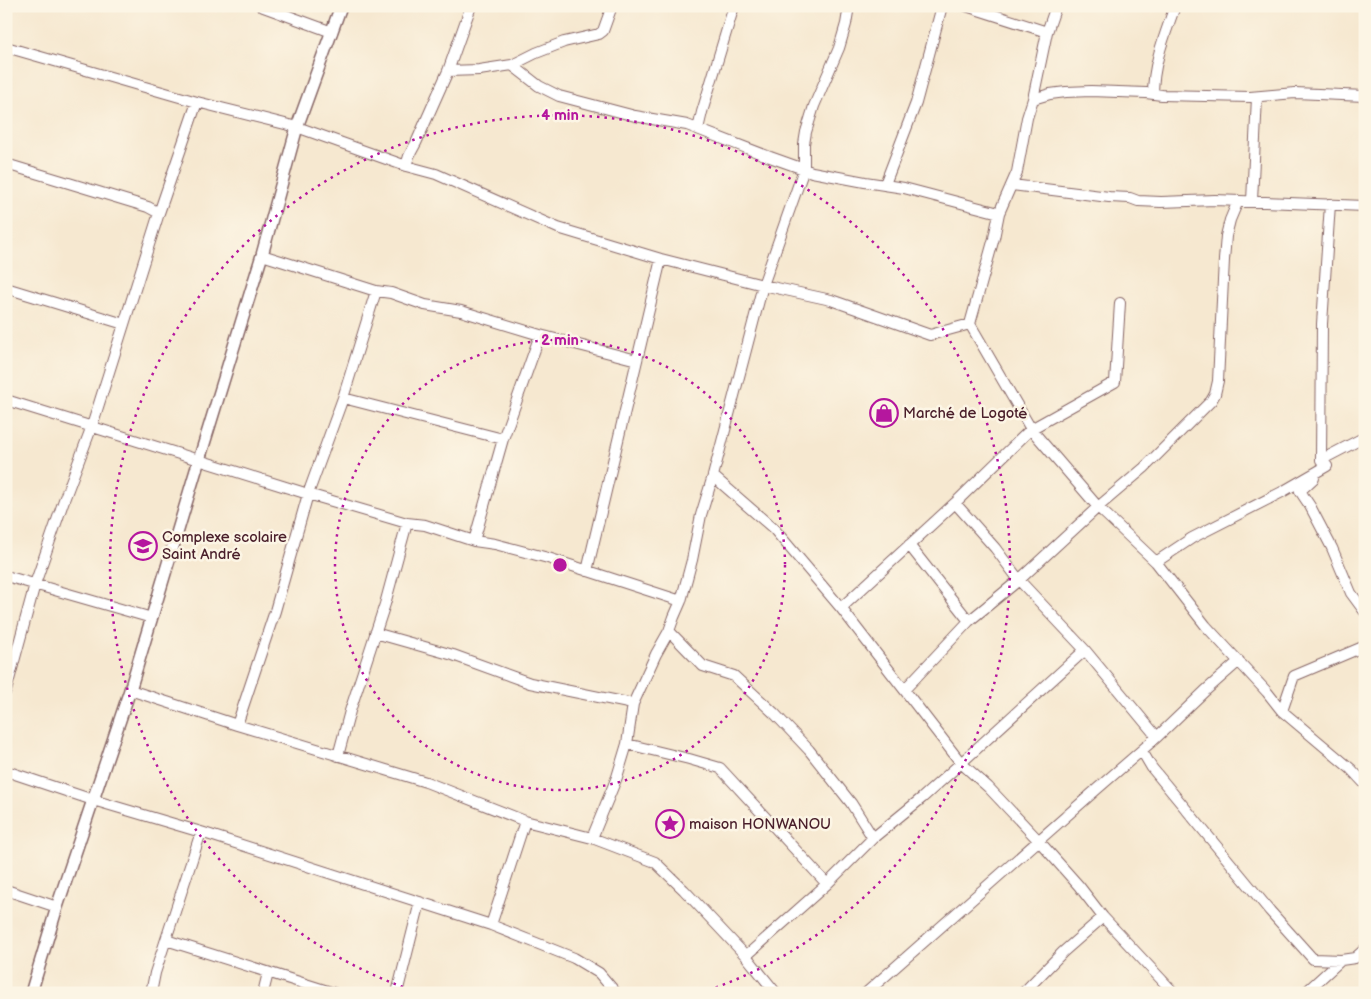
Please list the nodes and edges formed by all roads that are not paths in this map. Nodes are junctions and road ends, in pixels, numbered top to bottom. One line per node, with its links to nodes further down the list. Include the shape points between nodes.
1 (261, 6): 11 (street)
2 (341, 6): 11 (street)
3 (471, 6): 15 (street)
4 (612, 6): 14 (street, via 599,34 564,42)
5 (734, 6): 22 (street)
6 (849, 6): 25 (street, via 839,48 806,132)
7 (942, 6): 26 (street, via 916,103)
8 (966, 6): 12 (street)
9 (1056, 6): 12 (street)
10 (1175, 6): 16 (street, via 1159,51)
11 (332, 32): 21 (street)
12 (1047, 32): 19 (street)
13 (6, 46): 20 (street)
14 (512, 65): 15 (street); 22 (street, via 539,86 559,96)
15 (448, 71): 24 (street)
16 (1153, 94): 18 (street); 19 (street, via 1091,91 1058,93)
17 (1365, 96): 18 (street, via 1295,93)
18 (1257, 97): 29 (street)
19 (1033, 99): 27 (street)
20 (197, 102): 21 (street); 32 (street)
21 (297, 127): 24 (street); 34 (street)
22 (698, 129): 25 (street)
23 (6, 164): 32 (street)
24 (406, 166): 35 (street, via 436,174 558,228)
25 (804, 169): 26 (street, via 828,176); 36 (street)
26 (885, 184): 33 (street)
27 (1012, 185): 28 (street, via 1138,201); 33 (street)
28 (1238, 201): 29 (street); 55 (street, via 1226,236 1220,363 1215,394 1144,468)
29 (1252, 201): 30 (street)
30 (1330, 204): 31 (street); 51 (street, via 1322,324)
31 (1365, 206)
32 (159, 213): 40 (street)
33 (999, 213): 41 (street)
34 (262, 255): 38 (street); 50 (street)
35 (661, 259): 36 (street); 43 (street)
36 (763, 285): 41 (street, via 831,300 930,335); 52 (street)
37 (6, 288): 40 (street)
38 (376, 290): 42 (street); 44 (street)
39 (1120, 304): 47 (street, via 1115,382)
40 (124, 324): 46 (street)
41 (970, 324): 47 (street)
42 (540, 335): 43 (street); 49 (street)
43 (637, 360): 60 (street)
44 (343, 398): 49 (street); 53 (street)
45 (6, 400): 46 (street)
46 (92, 426): 50 (street); 63 (street)
47 (1030, 429): 54 (street); 55 (street)
48 (1365, 437): 51 (street)
49 (503, 439): 57 (street)
50 (199, 460): 53 (street); 67 (street)
51 (1324, 463): 59 (street, via 1282,492 1192,538); 66 (street, via 1300,491 1332,548 1351,593)
52 (712, 476): 64 (street); 65 (street, via 774,529)
53 (308, 494): 56 (street); 79 (street, via 275,611)
54 (955, 503): 58 (street); 62 (street)
55 (1098, 507): 59 (street); 62 (street)
56 (407, 523): 57 (street); 70 (street)
57 (474, 540): 60 (street)
58 (909, 545): 65 (street); 68 (street)
59 (1156, 562): 73 (street, via 1206,626)
60 (587, 571): 64 (street)
61 (6, 576): 63 (street)
62 (1019, 580): 68 (street); 72 (street)
63 (35, 584): 67 (street); 76 (street)
64 (681, 601): 69 (street)
65 (841, 608): 75 (street)
66 (1365, 612)
67 (152, 618): 74 (street)
68 (969, 622): 75 (street)
69 (669, 630): 77 (street); 91 (street, via 703,666 734,676 775,714 827,772)
70 (375, 633): 77 (street, via 453,654 530,683); 83 (street)
71 (1365, 646): 78 (street, via 1294,676)
72 (1085, 650): 80 (street); 84 (street)
73 (1239, 661): 78 (street); 80 (street)
74 (130, 690): 79 (street); 87 (street)
75 (905, 690): 84 (street)
76 (6, 691)
77 (633, 704): 81 (street)
78 (1282, 711): 86 (street)
79 (237, 725): 83 (street)
80 (1157, 738): 82 (street)
81 (627, 744): 90 (street); 93 (street, via 720,768)
82 (1142, 751): 92 (street); 102 (street, via 1152,768 1313,960)
83 (338, 756): 88 (street, via 426,782)
84 (961, 764): 91 (street); 92 (street, via 988,787)
85 (6, 771): 87 (street)
86 (1365, 784)
87 (94, 800): 89 (street); 96 (street)
88 (525, 821): 90 (street); 98 (street)
89 (201, 832): 95 (street); 99 (street)
90 (592, 838): 101 (street, via 655,862)
91 (873, 838): 93 (street)
92 (1039, 841): 97 (street); 111 (street)
93 (827, 884): 101 (street)
94 (6, 890): 96 (street)
95 (420, 902): 98 (street); 108 (street)
96 (57, 907): 104 (street)
97 (1103, 918): 112 (street); 113 (street)
98 (491, 925): 109 (street, via 574,958 598,974)
99 (166, 940): 103 (street); 105 (street)
100 (1365, 949): 102 (street, via 1355,958)
101 (746, 956): 110 (street)
102 (1341, 960): 114 (street)
103 (268, 973): 106 (street); 107 (street)
104 (31, 993)
105 (151, 993)
106 (263, 993)
107 (334, 993)
108 (397, 993)
109 (616, 993)
110 (776, 993)
111 (866, 993)
112 (1023, 993)
113 (1174, 993)
114 (1305, 993)

